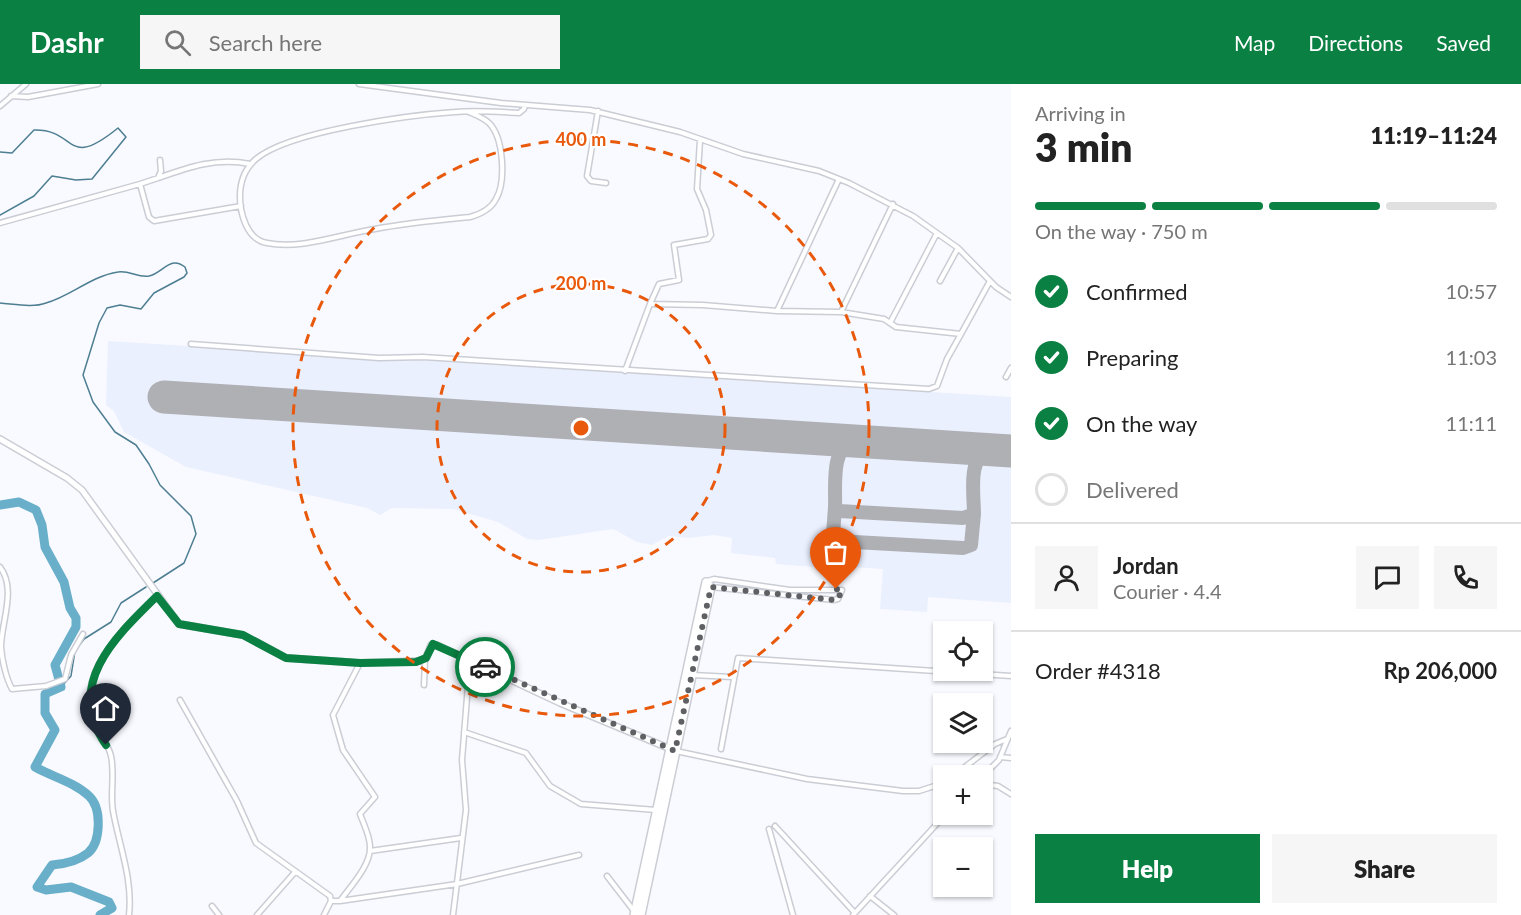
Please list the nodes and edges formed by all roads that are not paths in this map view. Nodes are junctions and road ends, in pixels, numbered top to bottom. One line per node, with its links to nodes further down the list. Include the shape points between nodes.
1 (26, 84): 4 (street)
2 (98, 84): 4 (street, via 28,97)
3 (359, 84): 5 (street)
4 (11, 96): 6 (street)
5 (525, 105): 7 (street); 8 (street, via 519,113)
6 (0, 106)
7 (597, 111): 9 (street); 14 (street, via 587,176 591,181)
8 (469, 112): 11 (street, via 403,118 330,132 270,151); 17 (street, via 491,125 500,150 500,190 493,204 481,213 278,244 251,234)
9 (700, 140): 13 (street); 24 (street, via 697,189 711,235 674,245 679,280 659,284)
10 (160, 160): 12 (street)
11 (250, 165): 12 (street, via 231,160 204,163); 17 (street, via 241,185)
12 (158, 178): 15 (street)
13 (839, 179): 16 (street); 25 (street)
14 (606, 183)
15 (140, 184): 17 (street, via 149,217 154,221); 18 (street)
16 (893, 204): 19 (street); 26 (street)
17 (241, 206)
18 (0, 223)
19 (937, 233): 20 (street); 27 (street)
20 (958, 248): 21 (street); 22 (street)
21 (940, 280)
22 (990, 280): 23 (street); 28 (street)
23 (1011, 297)
24 (650, 304): 25 (street); 31 (street)
25 (777, 311): 26 (street)
26 (841, 312): 27 (street)
27 (890, 323): 28 (street, via 896,327)
28 (961, 334): 31 (street, via 937,386 932,389)
29 (191, 344): 31 (street)
30 (1011, 368): 32 (street)
31 (625, 371)
32 (1006, 377)
33 (0, 439): 36 (street, via 82,489)
34 (0, 567): 37 (street, via 5,579 7,611 2,652 12,689 46,686 65,679 71,655)
35 (708, 584): 35 (street, via 714,579 790,590 842,590 834,600); 41 (highway); 46 (highway)
36 (157, 596): 40 (street, via 173,619 184,625 243,635 286,658); 75 (street, via 104,656 91,686 91,715 111,757 113,811 129,883)
37 (83, 634)
38 (425, 659): 39 (street, via 433,644); 40 (street); 44 (street)
39 (470, 660): 48 (street); 51 (street)
40 (360, 663): 64 (street, via 333,715 343,750 375,797 360,814)
41 (691, 675): 43 (street); 46 (highway)
42 (1011, 676): 43 (street, via 739,658)
43 (733, 677): 50 (street)
44 (424, 685)
45 (180, 700): 66 (street, via 256,843)
46 (681, 709): 51 (highway)
47 (1011, 731): 49 (street)
48 (464, 732): 59 (street, via 526,753 550,786 581,804); 63 (street, via 466,810)
49 (1007, 739): 52 (street); 54 (street)
50 (721, 748)
51 (672, 750): 57 (street, via 807,779 903,791); 59 (highway)
52 (1000, 757): 53 (street); 55 (street)
53 (1011, 758)
54 (967, 765)
55 (993, 765)
56 (993, 785): 58 (street)
57 (933, 786)
58 (1011, 794)
59 (660, 810): 73 (highway)
60 (936, 825): 69 (street)
61 (775, 826): 74 (street)
62 (769, 829): 80 (street)
63 (461, 838): 64 (street); 68 (street)
64 (370, 851): 70 (street)
65 (579, 855): 68 (street)
66 (295, 873): 71 (street, via 330,896); 77 (street)
67 (608, 876): 73 (street)
68 (457, 884): 70 (street); 79 (street)
69 (870, 896): 74 (street); 81 (street)
70 (340, 901): 71 (street)
71 (331, 902): 78 (street)
72 (212, 906): 76 (street)
73 (636, 914)
74 (854, 914)
75 (129, 915)
76 (219, 915)
77 (257, 915)
78 (324, 915)
79 (453, 915)
80 (793, 915)
81 (894, 915)

